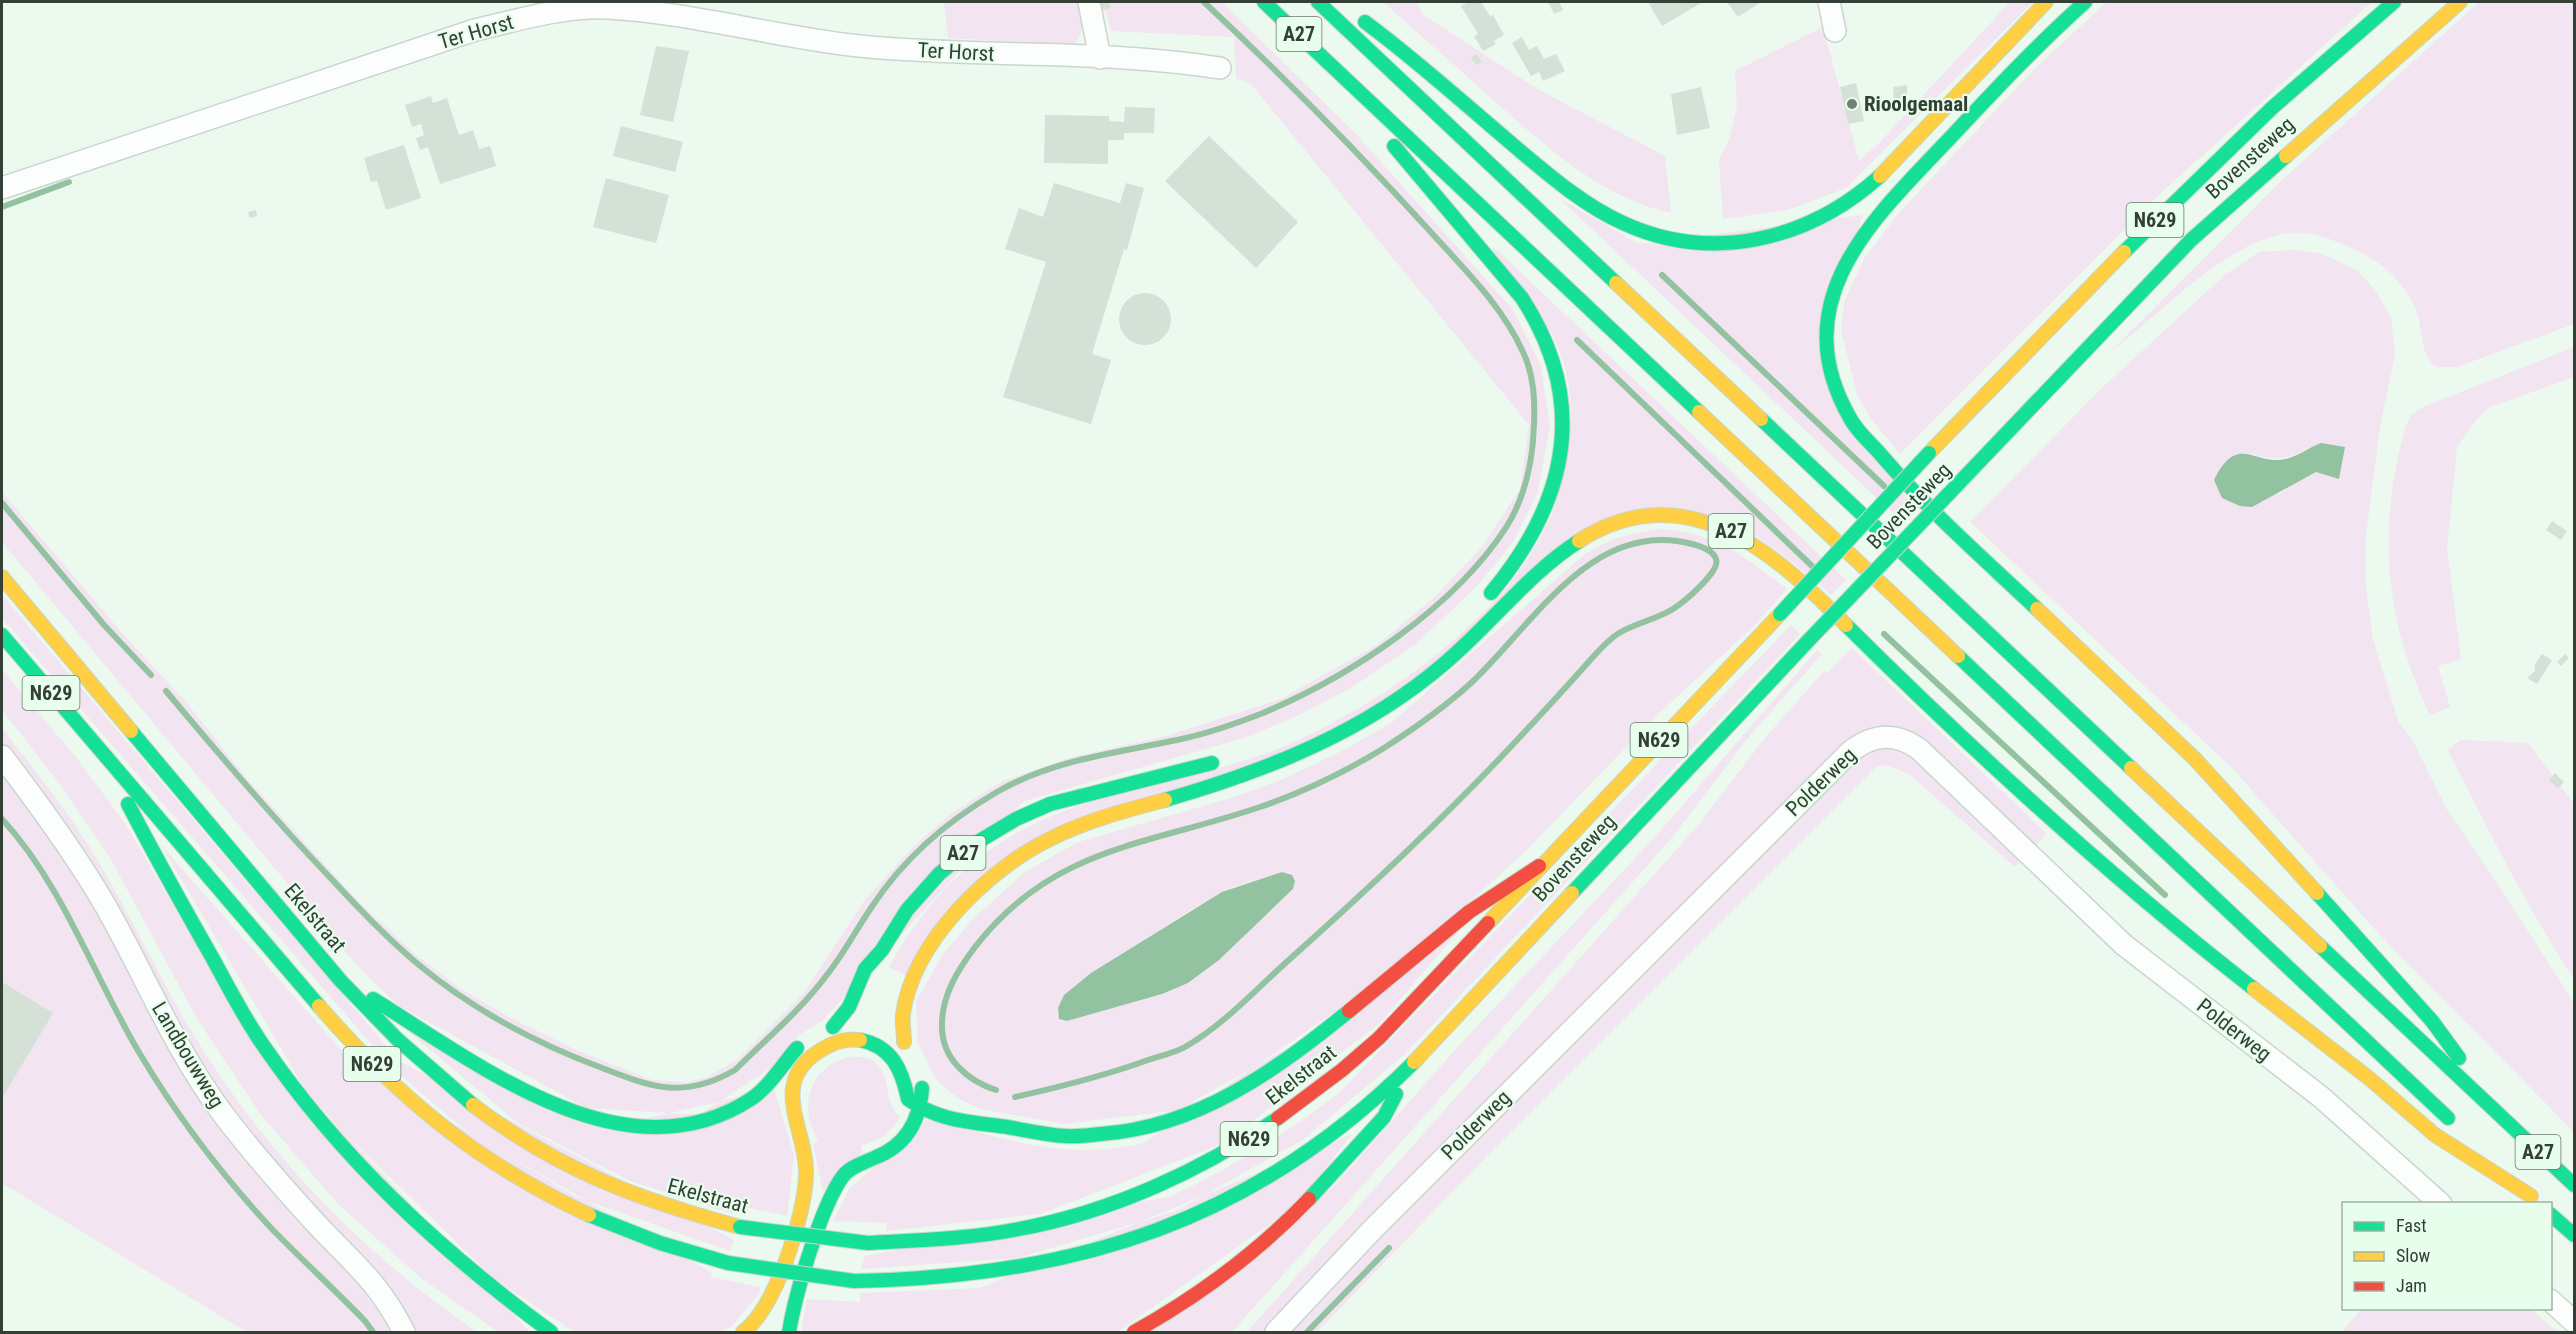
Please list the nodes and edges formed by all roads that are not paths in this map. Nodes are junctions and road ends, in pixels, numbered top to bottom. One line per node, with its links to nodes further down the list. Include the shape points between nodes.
1 (1089, 2): 11 (street)
2 (1264, 2): 12 (main road, A27)
3 (1318, 2): 34 (main road, A27)
4 (1829, 2): 10 (street)
5 (2046, 2): 9 (main road, via 1894,162 1830,214 1781,235 1692,245 1641,231 1594,207 1516,148 1391,40)
6 (2085, 2): 34 (main road, A27, via 2036,46 1875,218 1836,283 1826,331 1829,369 1842,403 1866,440 1910,489 2195,759 2432,1021)
7 (2394, 2): 21 (main road, Bovensteweg / N629, bridge, via 2259,119 2181,194 1929,453)
8 (2460, 2): 32 (main road, Bovensteweg / N629, bridge, via 2191,240)
9 (1346, 8)
10 (1835, 31)
11 (1100, 58): 13 (street, Ter Horst, via 1162,59); 14 (street, Ter Horst, via 858,46 713,20 606,8 546,14 475,30)
12 (1333, 66): 16 (main road, A27, via 1426,188 1516,293 1535,319 1555,366 1563,407 1563,453 1554,489 1529,546); 36 (main road, A27)
13 (1221, 68)
14 (2, 188)
15 (2, 577): 23 (main road, Ekelstraat / N629)
16 (1483, 602)
17 (2, 635): 18 (main road, N629)
18 (100, 752): 32 (main road, N629, bridge, via 338,1028 419,1109 467,1147 551,1197 615,1227 680,1251 728,1263 854,1281 904,1281 1023,1270 1131,1241 1221,1203 1310,1150); 46 (main road, N629, via 234,997 262,1044 308,1106 360,1165 435,1239 504,1299)
19 (2, 756): 45 (street, Landbouwweg, via 105,905 165,1022 219,1108 290,1194 374,1280)
20 (1229, 758): 22 (main road, A27, via 1069,798 1016,819 976,843 939,874 907,910)
21 (1539, 866): 23 (main road, Ekelstraat / N629, bridge, via 1379,1038 1332,1080 1262,1131 1127,1199 1039,1225 940,1240 868,1243 740,1227 658,1205 597,1181 507,1131 432,1074); 35 (main road, N629, via 1461,917 1309,1045 1238,1093 1200,1112 1144,1131 1094,1137 1058,1137)
22 (882, 950): 24 (main road, A27); 25 (main road, A27, via 865,969 849,1007)
23 (340, 980): 28 (main road, N629, via 402,1016 459,1056 538,1096 596,1118 642,1129 669,1128 719,1116 753,1098)
24 (865, 1005)
25 (833, 1027): 26 (main road); 29 (main road, via 855,1024)
26 (819, 1032)
27 (891, 1034): 30 (main road)
28 (807, 1039)
29 (841, 1040): 33 (main road, via 866,1041 889,1053 902,1071 908,1099); 47 (main road, via 815,1053 795,1082 791,1111 806,1161 805,1188 766,1306)
30 (904, 1042): 31 (main road); 39 (main road, A27, via 904,1006 930,950 964,903 1010,862 1085,824 1257,772 1328,741 1392,704 1442,666 1570,546 1603,527 1634,517 1688,516 1720,526 1767,553 1814,592 2086,853 2374,1082 2438,1138)
31 (913, 1054)
32 (1412, 1064): 49 (main road, N629, via 1384,1117 1276,1233 1221,1280)
33 (921, 1108): 35 (main road, N629, via 956,1121); 35 (main road, N629, via 922,1080 931,1095); 48 (main road, via 912,1130 899,1145 850,1169 842,1178 826,1213)
34 (2502, 1118): 38 (main road, A27)
35 (976, 1120)
36 (2462, 1131)
37 (2479, 1147): 39 (main road, A27)
38 (2574, 1185)
39 (2535, 1200)
40 (2440, 1202): 50 (street, Polderweg, via 2321,1097 2124,945 1919,749 1898,738 1874,737 1850,752 1574,1026)
41 (2552, 1216): 42 (main road)
42 (2574, 1235)
43 (2552, 1302): 44 (street)
44 (2574, 1322)
45 (404, 1332)
46 (551, 1332)
47 (743, 1332)
48 (789, 1332)
49 (1134, 1332)
50 (1276, 1332)

